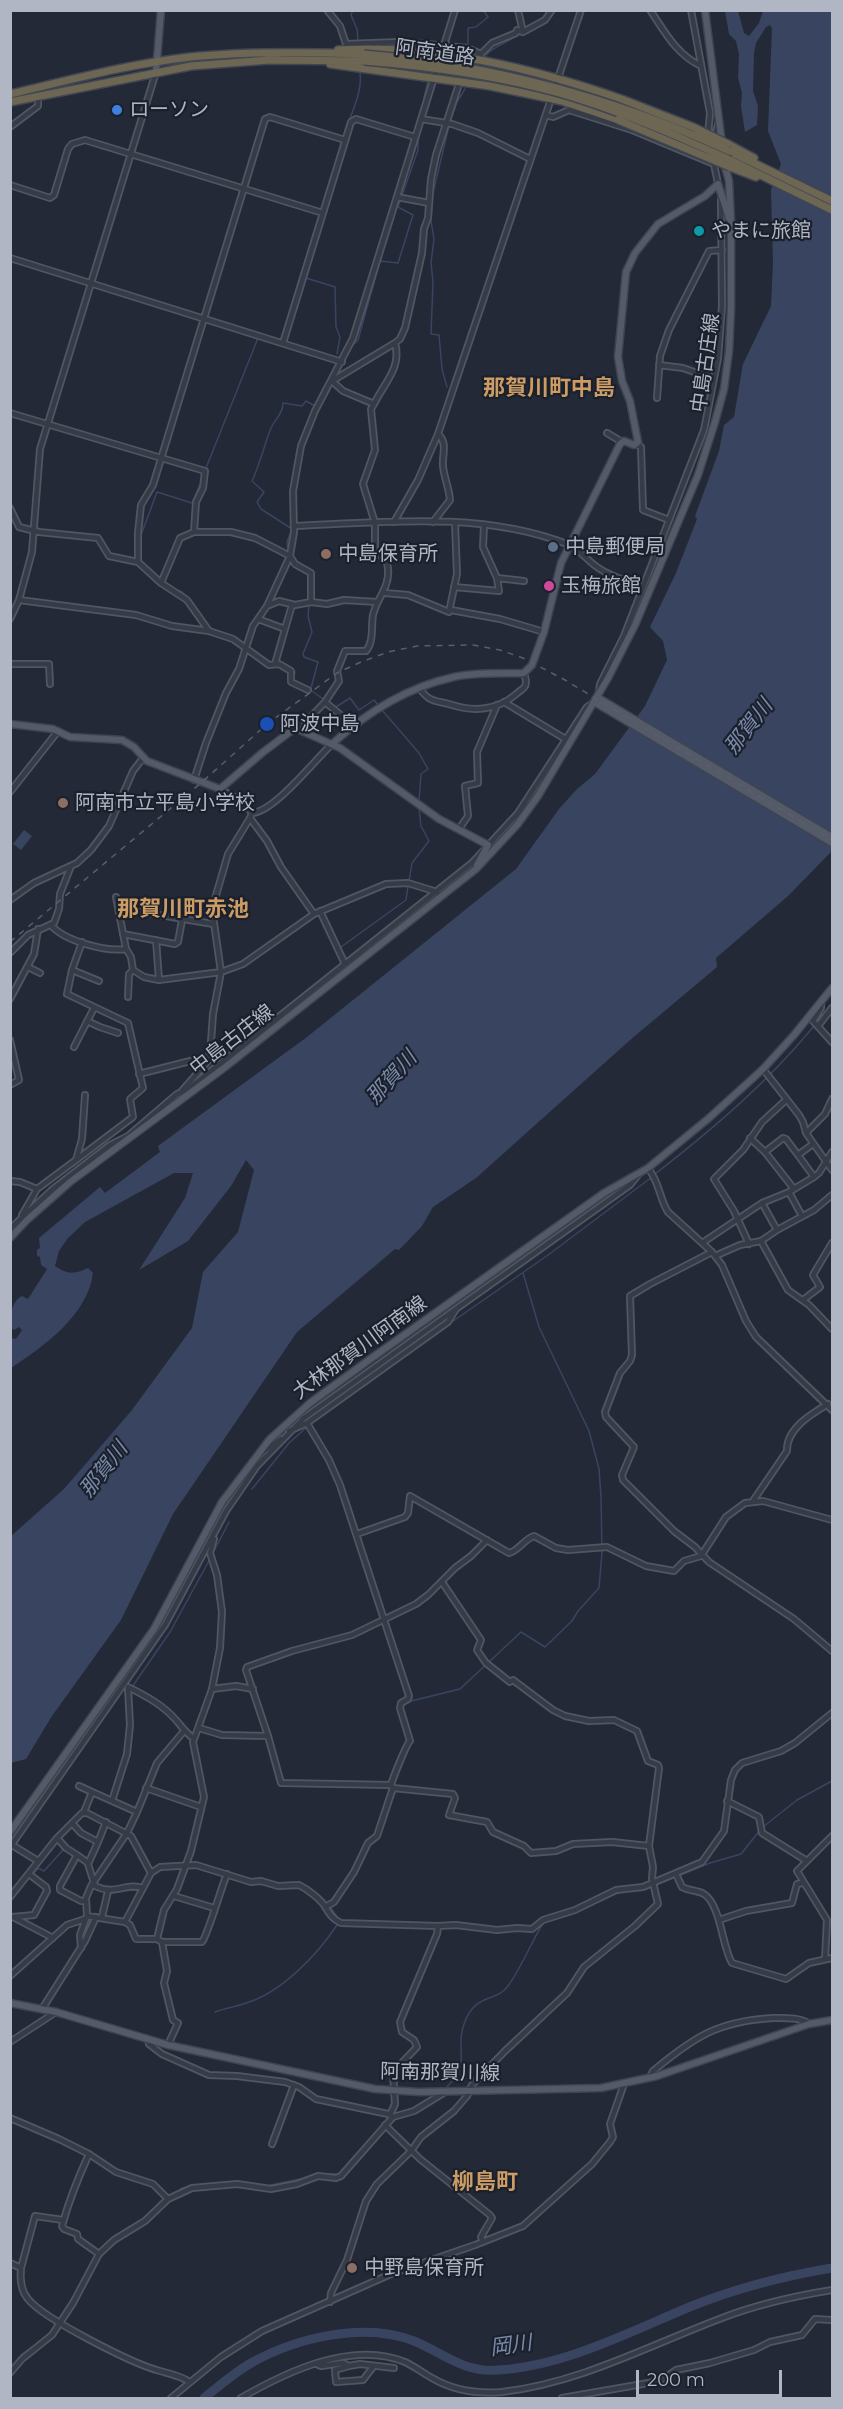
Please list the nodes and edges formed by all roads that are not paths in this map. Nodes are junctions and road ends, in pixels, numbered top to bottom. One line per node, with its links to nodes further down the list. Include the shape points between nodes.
1 (161, 10): 14 (main road)
2 (327, 10): 11 (street, via 340,26 346,44)
3 (455, 10): 12 (street)
4 (518, 10): 10 (street)
5 (552, 10): 10 (street, via 545,20)
6 (581, 10): 18 (street)
7 (650, 10): 15 (street, via 675,48)
8 (691, 10): 15 (street)
9 (705, 10): 26 (main road, 中島古庄線)
10 (521, 31): 12 (street, via 492,43 481,54 469,49)
11 (426, 48): 12 (highway); 13 (highway, via 357,48)
12 (443, 49): 17 (street); 18 (highway)
13 (297, 56): 14 (highway, 阿南道路, via 191,57); 16 (highway, 阿南道路); 17 (highway); 39 (highway, 阿南道路, bridge, via 459,65 558,87 673,126)
14 (156, 62): 16 (main road); 20 (highway, 阿南道路)
15 (701, 66): 32 (street, via 710,113 707,126)
16 (156, 72): 21 (highway, 阿南道路); 31 (street)
17 (434, 79): 22 (highway); 25 (street)
18 (558, 79): 22 (street); 39 (highway, bridge, via 624,99 710,135)
19 (458, 87): 27 (street)
20 (10, 94)
21 (38, 96): 23 (highway, 阿南道路); 28 (street, via 38,106)
22 (551, 99): 24 (street); 39 (highway, bridge, via 618,120)
23 (10, 102)
24 (546, 115): 33 (street); 34 (street, via 553,117 569,110 632,130)
25 (423, 120): 27 (street); 29 (street)
26 (719, 120): 32 (street); 44 (main road, 中島古庄線)
27 (449, 124): 33 (street); 41 (street, via 436,155)
28 (10, 127)
29 (415, 136): 30 (street, via 356,119); 38 (street)
30 (344, 140): 37 (street, via 270,117 265,119); 43 (street)
31 (131, 155): 35 (street, via 80,141 68,149 50,198); 37 (street); 47 (street)
32 (712, 156): 34 (street)
33 (530, 159): 60 (street)
34 (714, 164): 36 (street)
35 (10, 185)
36 (720, 187): 44 (main road); 45 (street); 62 (main road, via 658,224 626,272 618,357)
37 (244, 189): 43 (street); 48 (street)
38 (400, 198): 41 (street); 51 (street)
39 (818, 198): 40 (highway, 阿南道路); 42 (highway, 阿南道路)
40 (832, 201)
41 (429, 203): 50 (street, via 411,310)
42 (832, 210)
43 (321, 213): 49 (street)
44 (731, 222): 101 (main road, 中島古庄線, via 729,351 715,422 699,475 671,542)
45 (722, 250): 52 (street, via 709,251 671,324); 53 (street, via 722,306)
46 (10, 258): 47 (street)
47 (91, 283): 48 (street); 58 (street)
48 (204, 317): 49 (street); 63 (street)
49 (283, 342): 51 (street)
50 (395, 343): 54 (street); 56 (street, via 398,353 394,372)
51 (342, 362): 54 (street)
52 (659, 365): 53 (street); 55 (street)
53 (714, 378): 65 (street, via 704,430)
54 (332, 381): 56 (street, via 343,391); 71 (street, via 301,446 292,503)
55 (657, 398)
56 (374, 404): 69 (street, via 371,409 375,450 363,484)
57 (10, 413): 58 (street)
58 (47, 424): 63 (street); 72 (street, via 38,456)
59 (608, 432): 61 (street)
60 (438, 434): 66 (street); 67 (street, via 444,447 443,466 450,500)
61 (622, 442): 62 (main road); 74 (main road)
62 (637, 444): 65 (street, via 641,447 643,510)
63 (160, 458): 73 (street, via 205,471 196,502); 76 (street, via 150,492 141,505)
64 (10, 508): 72 (street, via 16,525)
65 (669, 520): 81 (street)
66 (394, 522): 67 (street); 69 (street)
67 (433, 522): 68 (street)
68 (455, 523): 70 (street); 80 (street)
69 (375, 524): 71 (street); 82 (street, via 375,550 386,558 389,570)
70 (484, 525): 74 (street); 77 (street, via 483,547)
71 (294, 526): 75 (street)
72 (34, 531): 76 (street, via 98,538 109,556); 83 (street)
73 (194, 532): 75 (street, via 231,532 255,538); 79 (street, via 180,538)
74 (570, 545): 81 (street, via 600,569); 93 (main road, via 558,573)
75 (290, 556): 84 (street, via 295,564 311,573); 87 (street)
76 (138, 562): 79 (street)
77 (497, 578): 78 (street); 80 (street, via 499,591)
78 (524, 581)
79 (162, 582): 92 (street, via 187,600)
80 (454, 586): 88 (street)
81 (642, 587): 101 (street)
82 (385, 593): 85 (street); 88 (street, via 408,595 445,612)
83 (19, 600): 90 (street); 92 (street, via 136,615 172,626)
84 (311, 602): 85 (street); 86 (street)
85 (377, 602): 102 (street, via 370,645 366,651 345,651 337,671 339,681)
86 (292, 605): 87 (street, via 279,601); 91 (street)
87 (267, 606): 89 (street)
88 (451, 610): 93 (street)
89 (258, 618): 91 (street); 94 (street)
90 (11, 619)
91 (285, 629): 95 (street)
92 (209, 631): 94 (street)
93 (544, 632): 97 (main road, via 532,665)
94 (246, 647): 95 (street, via 263,662); 112 (street)
95 (275, 662): 100 (street, via 291,671 293,684)
96 (10, 664): 98 (street, via 49,664)
97 (524, 673): 99 (main road, via 456,676); 103 (street, via 523,690)
98 (50, 684)
99 (420, 689): 104 (street, via 434,702 464,710); 107 (main road, via 389,702)
100 (308, 690)
101 (597, 699): 109 (street, via 587,707); 117 (main road); 118 (main road); 121 (main road, via 538,796)
102 (326, 701): 105 (street); 107 (street)
103 (504, 702): 104 (street); 109 (street)
104 (497, 705): 116 (street, via 477,752 478,783 465,786 468,816)
105 (305, 723)
106 (10, 724): 108 (main road)
107 (354, 726): 110 (main road)
108 (58, 731): 111 (main road, via 70,737 128,742); 114 (street)
109 (567, 740): 119 (street, via 518,813)
110 (332, 744): 113 (main road, via 295,728); 115 (street, via 275,803); 116 (main road)
111 (143, 758): 112 (main road); 120 (street, via 133,771 109,826 91,850)
112 (194, 781): 113 (main road)
113 (220, 789): 115 (street, via 241,801)
114 (10, 792)
115 (251, 816): 127 (street); 129 (street, via 228,854 212,909)
116 (459, 829): 119 (main road)
117 (832, 837)
118 (832, 843)
119 (488, 845): 121 (main road); 122 (street)
120 (71, 866): 124 (street, via 34,883); 130 (street)
121 (476, 869): 165 (main road, 中島古庄線)
122 (437, 892): 126 (street, via 409,883 386,884); 137 (street)
123 (116, 897): 125 (street)
124 (10, 900)
125 (119, 908): 128 (street); 132 (street)
126 (320, 911): 127 (street); 137 (street)
127 (314, 914): 141 (street, via 258,955)
128 (182, 920): 129 (street); 133 (street, via 178,942)
129 (213, 924): 141 (street)
130 (51, 925): 131 (street); 134 (street)
131 (38, 929): 136 (street); 138 (street)
132 (123, 934): 133 (street); 135 (street)
133 (156, 940): 143 (street)
134 (82, 942): 135 (street); 139 (street)
135 (126, 950): 140 (street)
136 (10, 953)
137 (345, 964): 161 (street)
138 (28, 967): 142 (street); 147 (street)
139 (72, 970): 144 (street); 149 (street, via 67,994)
140 (133, 970): 143 (street); 146 (street, via 129,974)
141 (221, 972): 143 (street); 157 (street)
142 (40, 973)
143 (159, 980)
144 (99, 981)
145 (832, 988): 148 (main road, 大林那賀川阿南線)
146 (128, 997)
147 (10, 999)
148 (821, 1003): 152 (street, via 813,1021); 158 (main road, 大林那賀川阿南線)
149 (94, 1008): 151 (street); 159 (street, via 128,1023)
150 (832, 1008): 152 (street)
151 (87, 1021): 153 (street); 156 (street)
152 (818, 1026): 155 (street)
153 (118, 1033)
154 (10, 1041): 160 (street, via 19,1080)
155 (832, 1042)
156 (74, 1047)
157 (210, 1056): 159 (street); 161 (street)
158 (762, 1069): 164 (street); 175 (main road, 大林那賀川阿南線)
159 (139, 1074): 173 (street, via 143,1088 130,1099 133,1117)
160 (10, 1085)
161 (180, 1094): 165 (street); 167 (street)
162 (85, 1095): 173 (street, via 82,1139)
163 (832, 1099): 166 (street, via 825,1114)
164 (786, 1100): 166 (street, via 803,1122); 168 (street)
165 (167, 1111): 167 (main road, 中島古庄線)
166 (806, 1133): 169 (street)
167 (128, 1137): 184 (street, via 91,1159); 189 (main road, 中島古庄線, via 52,1196)
168 (750, 1138): 170 (street); 186 (street, via 714,1179)
169 (813, 1144): 172 (street); 174 (street)
170 (765, 1152): 172 (street, via 783,1138); 181 (street)
171 (832, 1152): 174 (street)
172 (798, 1155): 178 (street)
173 (76, 1160): 180 (street)
174 (826, 1163): 176 (street); 178 (street)
175 (650, 1170): 177 (main road, 大林那賀川阿南線); 191 (street, via 664,1206)
176 (832, 1170)
177 (638, 1175): 196 (street, via 630,1185); 202 (main road, 大林那賀川阿南線, via 604,1193 361,1366 303,1409)
178 (814, 1177): 181 (street)
179 (10, 1180): 180 (street)
180 (37, 1189): 184 (street)
181 (792, 1191): 183 (street); 185 (street)
182 (832, 1195): 185 (street)
183 (762, 1203): 186 (street); 188 (street)
184 (22, 1216): 187 (street); 189 (street)
185 (802, 1216): 188 (street)
186 (738, 1218): 191 (street); 193 (street)
187 (10, 1229)
188 (777, 1230): 190 (street)
189 (11, 1238)
190 (761, 1241): 193 (street); 195 (street, via 784,1284)
191 (702, 1243): 194 (street)
192 (832, 1243): 195 (street, via 813,1275 820,1287)
193 (749, 1244): 194 (street)
194 (714, 1254): 198 (street, via 756,1337); 208 (street, via 631,1295 632,1355 620,1373 605,1412 634,1447 623,1479)
195 (803, 1300): 197 (street)
196 (456, 1309): 200 (street, via 448,1322); 201 (street)
197 (832, 1329)
198 (828, 1404): 199 (street); 203 (street, via 797,1427 788,1451)
199 (832, 1410)
200 (307, 1423): 201 (street); 205 (street, via 329,1460)
201 (287, 1433): 202 (street); 206 (street, via 257,1466)
202 (258, 1453): 231 (main road, 大林那賀川阿南線, via 222,1502 154,1629)
203 (753, 1501): 204 (street); 208 (street, via 735,1508 726,1517)
204 (832, 1520)
205 (357, 1534): 207 (street, via 405,1517 410,1496); 210 (street)
206 (213, 1535): 212 (street, via 165,1625); 213 (street, via 210,1552 217,1575 222,1622)
207 (487, 1540): 208 (street, via 509,1552 534,1536 568,1550 604,1546 646,1566 674,1571 684,1561); 209 (street)
208 (702, 1556): 211 (street, via 794,1619)
209 (442, 1582): 210 (street, via 416,1604); 237 (street, via 481,1640 477,1650 481,1656 510,1682 513,1680 565,1716 589,1721 614,1720 637,1731 648,1761 660,1768)
210 (385, 1620): 214 (street, via 352,1635 248,1667); 221 (street, via 409,1696 400,1708 410,1741)
211 (832, 1651)
212 (126, 1687): 217 (street, via 152,1699); 224 (street, via 130,1725 127,1754); 236 (street)
213 (212, 1689): 214 (street); 216 (street)
214 (253, 1689): 218 (street)
215 (832, 1713): 225 (street, via 795,1743 742,1763 731,1780)
216 (199, 1728): 218 (street, via 222,1735); 219 (street)
217 (184, 1731): 219 (street); 222 (street, via 157,1763)
218 (268, 1736): 221 (street, via 280,1783)
219 (193, 1738): 226 (street, via 204,1797)
220 (79, 1786): 223 (street)
221 (392, 1787): 237 (street, via 453,1794 449,1815 488,1822 493,1832 531,1852 612,1842); 255 (street, via 377,1836 366,1846 334,1902)
222 (146, 1788): 226 (street); 228 (street)
223 (92, 1792): 224 (street); 227 (street)
224 (112, 1801): 228 (street)
225 (728, 1801): 240 (street, via 759,1817 762,1833); 246 (street, via 724,1831 716,1844 702,1862)
226 (201, 1807): 242 (street)
227 (84, 1812): 229 (street); 230 (street)
228 (137, 1812): 232 (street)
229 (106, 1822): 232 (street); 235 (street)
230 (72, 1823): 234 (street); 235 (street)
231 (10, 1832)
232 (127, 1833): 243 (street); 247 (street)
233 (832, 1836): 240 (street)
234 (57, 1838): 238 (street); 239 (street)
235 (98, 1842): 241 (street)
236 (11, 1846): 239 (street)
237 (648, 1846): 249 (street)
238 (77, 1855): 241 (street); 254 (street, via 60,1890)
239 (38, 1861): 244 (street)
240 (807, 1861): 248 (street, via 797,1871)
241 (88, 1863): 247 (street)
242 (186, 1865): 243 (street, via 160,1867); 245 (street); 252 (street)
243 (151, 1873): 250 (street)
244 (29, 1874): 253 (street); 257 (street, via 47,1891 34,1915)
245 (227, 1874): 255 (street, via 251,1882 299,1885); 256 (street)
246 (677, 1876): 249 (street); 260 (street, via 682,1887 707,1897)
247 (93, 1882): 251 (street); 254 (street)
248 (803, 1883): 260 (street, via 797,1884 792,1904 746,1911); 262 (street)
249 (654, 1885): 263 (street, via 616,1890 543,1920 532,1929); 283 (street, via 657,1906 584,1966 567,1993 505,2051)
250 (143, 1888): 251 (street, via 131,1886); 261 (street)
251 (108, 1891): 259 (street)
252 (174, 1896): 256 (street); 265 (street, via 164,1910)
253 (10, 1898)
254 (86, 1901): 258 (street)
255 (325, 1907): 263 (street, via 341,1923)
256 (214, 1908): 265 (street, via 202,1942)
257 (12, 1917): 264 (street)
258 (86, 1917): 259 (street); 264 (street, via 67,1925); 266 (street, via 80,1935)
259 (99, 1917): 261 (street); 266 (street)
260 (719, 1920): 268 (street, via 732,1964 786,1979 809,1963)
261 (125, 1922): 265 (street, via 136,1939)
262 (830, 1924): 268 (street)
263 (438, 1926): 281 (street, via 400,2022 402,2032 417,2047 393,2072)
264 (53, 1938): 269 (street)
265 (159, 1941): 277 (street, via 167,1971 164,1983 173,2020 178,2023)
266 (81, 1948): 271 (street)
267 (832, 1958): 268 (street)
268 (825, 1959)
269 (10, 1976)
270 (10, 2003): 271 (main road, 阿南那賀川線)
271 (42, 2009): 272 (main road, 阿南那賀川線)
272 (56, 2012): 275 (main road, 阿南那賀川線); 276 (street)
273 (832, 2020): 274 (main road, 阿南那賀川線)
274 (809, 2024): 278 (main road, 阿南那賀川線); 278 (street, via 780,2018 733,2022 685,2046)
275 (148, 2040): 277 (main road, 阿南那賀川線); 280 (street, via 162,2054 209,2075)
276 (10, 2042)
277 (168, 2045): 281 (main road, 阿南那賀川線)
278 (650, 2077): 279 (main road, 阿南那賀川線)
279 (624, 2084): 283 (main road, 阿南那賀川線, via 589,2089); 292 (street, via 610,2124 613,2137 592,2164 523,2226)
280 (294, 2085): 284 (street, via 316,2099); 287 (street)
281 (396, 2091): 282 (main road, 阿南那賀川線); 284 (street)
282 (445, 2092): 283 (main road, 阿南那賀川線); 284 (street, via 414,2111)
283 (469, 2092): 288 (street)
284 (391, 2116): 286 (street)
285 (10, 2118): 289 (street)
286 (385, 2125): 288 (street); 290 (street, via 336,2178 318,2176 271,2188 237,2184 192,2188)
287 (272, 2144)
288 (411, 2151): 292 (street, via 490,2215 481,2237); 297 (street, via 369,2194)
289 (89, 2154): 290 (street, via 116,2172 153,2184); 291 (street)
290 (168, 2199): 293 (street)
291 (63, 2220): 293 (street, via 64,2229 77,2234 78,2239); 295 (street, via 35,2216)
292 (483, 2242): 297 (street, via 391,2274)
293 (99, 2254): 299 (street)
294 (10, 2263): 295 (street)
295 (21, 2268): 299 (street, via 26,2297)
296 (832, 2290): 300 (street, via 749,2308 559,2382 504,2391 462,2391 404,2361 388,2357 356,2355)
297 (330, 2302): 305 (street, via 246,2339)
298 (832, 2320): 308 (street, via 815,2319 802,2335 676,2370 660,2381)
299 (61, 2322): 304 (street); 305 (street, via 126,2357)
300 (316, 2364): 301 (street); 307 (street)
301 (349, 2366): 302 (street); 302 (street, via 335,2370 336,2382 363,2380)
302 (373, 2367): 303 (street)
303 (394, 2368)
304 (10, 2373)
305 (190, 2382): 306 (street)
306 (171, 2398)
307 (241, 2398)
308 (562, 2398)

